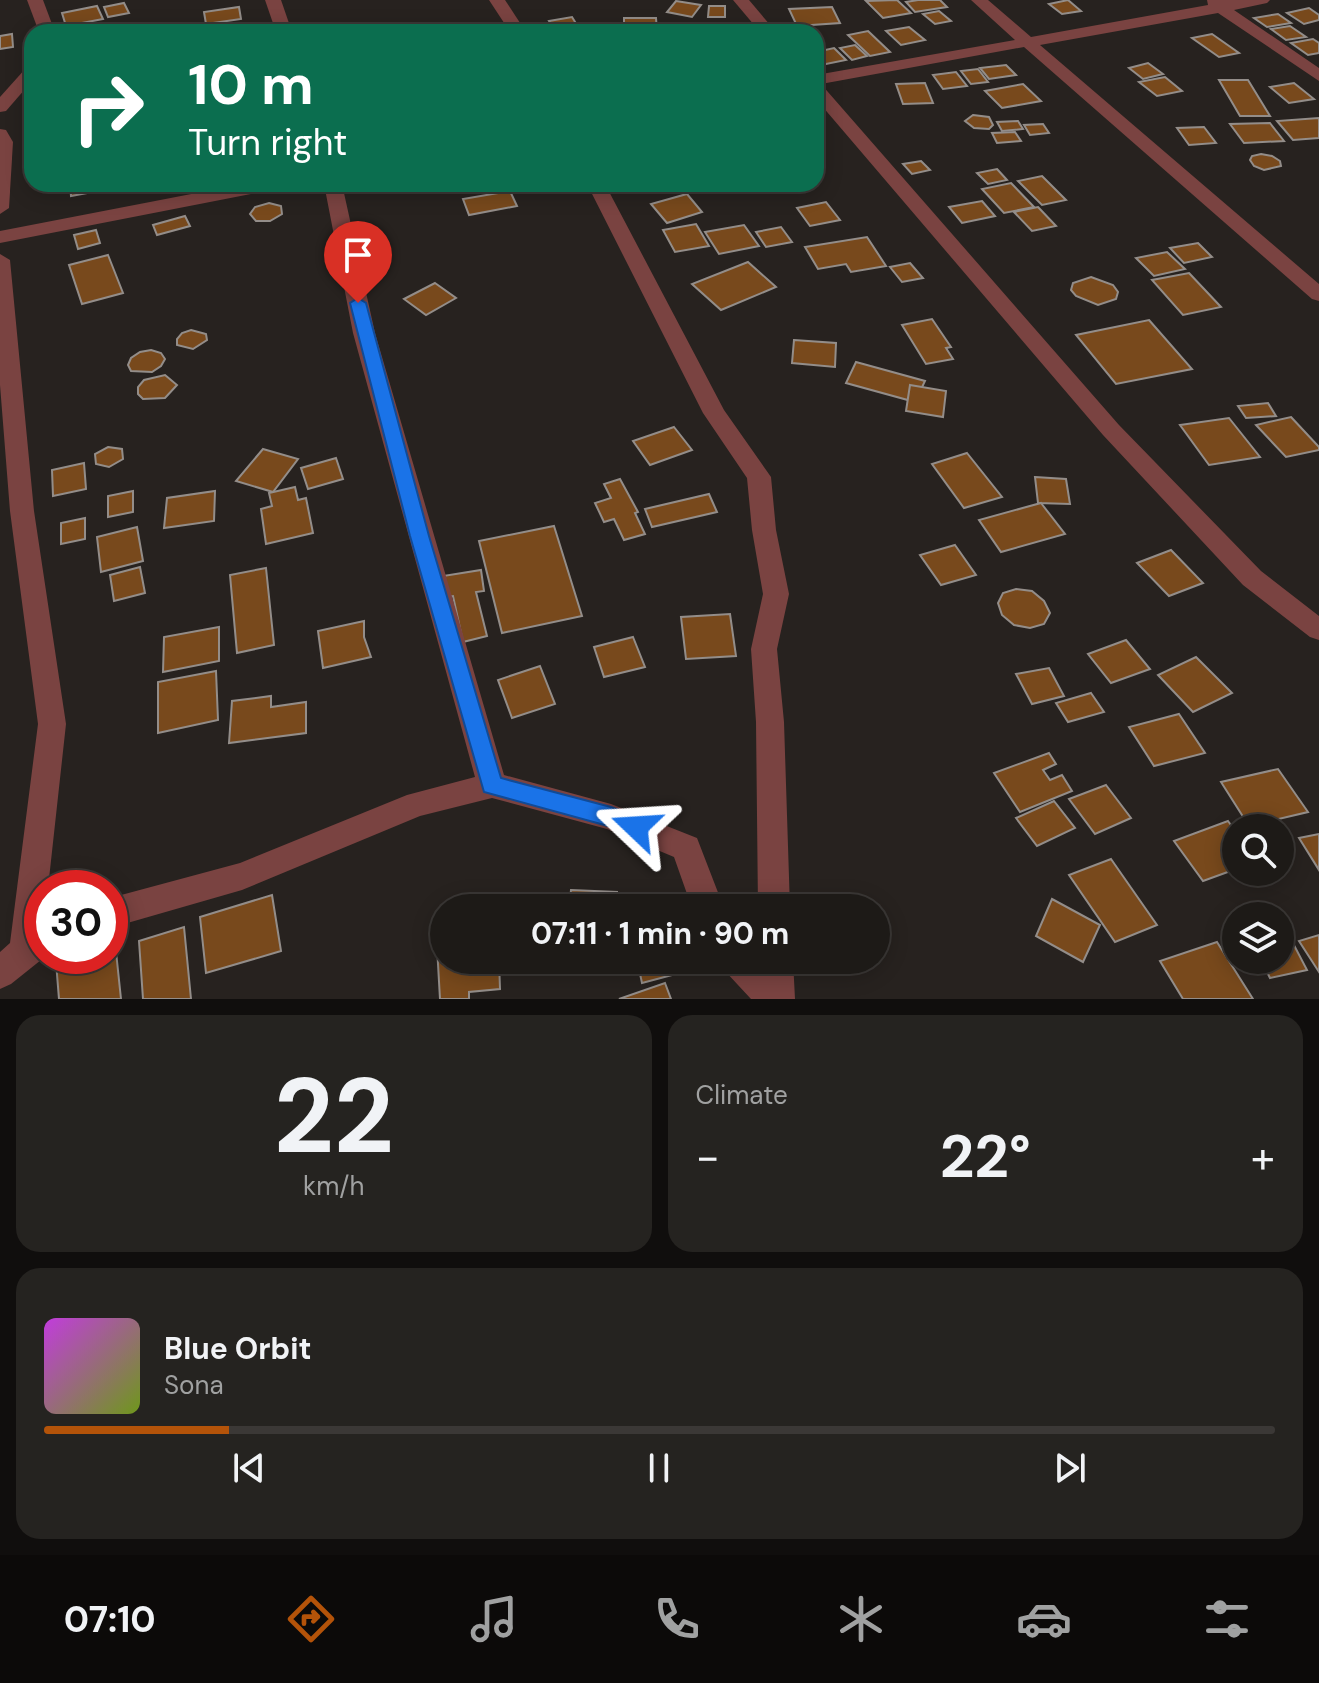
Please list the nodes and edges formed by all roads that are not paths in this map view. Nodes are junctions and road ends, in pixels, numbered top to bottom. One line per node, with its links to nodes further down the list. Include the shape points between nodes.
1 (35, 0): 8 (street)
2 (273, 0): 9 (street)
3 (497, 0): 10 (street)
4 (741, 0): 11 (street)
5 (979, 0): 12 (street)
6 (1262, 0): 7 (street)
7 (1215, 4): 12 (street); 13 (street)
8 (44, 24)
9 (281, 24)
10 (513, 24)
11 (761, 24)
12 (1027, 41): 14 (street); 25 (street)
13 (1319, 76)
14 (824, 79)
15 (24, 80): 17 (street)
16 (824, 97): 27 (street, via 1111,430 1252,578)
17 (0, 107)
18 (1, 140): 22 (street)
19 (231, 192): 23 (street)
20 (335, 192): 28 (street, via 368,348)
21 (600, 192): 31 (street, via 714,413 759,477 776,594 764,649)
22 (0, 208)
23 (0, 237)
24 (0, 260): 26 (street)
25 (1319, 295)
26 (3, 337): 29 (street, via 52,724)
27 (1319, 630)
28 (492, 785): 30 (street, via 611,817 686,848); 32 (street, via 417,804 242,876)
29 (40, 870)
30 (703, 894)
31 (774, 894)
32 (128, 908)
33 (24, 953): 34 (street)
34 (0, 973)
35 (749, 974): 37 (street)
36 (778, 974): 38 (street)
37 (773, 999)
38 (779, 999)

